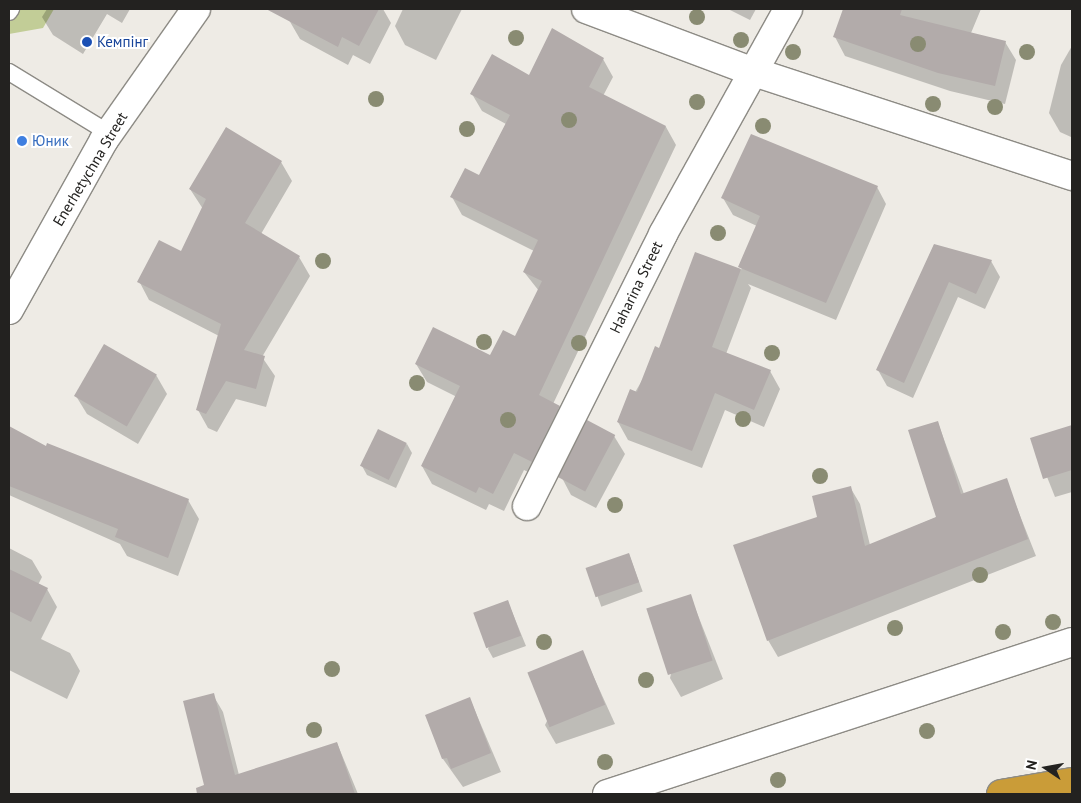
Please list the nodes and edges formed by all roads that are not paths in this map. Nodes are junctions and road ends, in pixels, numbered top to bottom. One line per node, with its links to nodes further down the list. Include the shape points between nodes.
1 (11, 9): 5 (lane)
2 (196, 9): 8 (street, Enerhetychna Street)
3 (586, 9): 6 (street)
4 (788, 9): 6 (street, Haharina Street)
5 (9, 12)
6 (751, 71): 9 (street); 11 (street, Haharina Street, via 663,234)
7 (9, 72): 8 (lane)
8 (108, 133): 10 (street, Enerhetychna Street)
9 (1072, 176)
10 (9, 310)
11 (527, 506)
12 (1072, 642): 14 (street)
13 (1065, 779): 15 (highway)
14 (607, 794)
15 (1002, 794)

